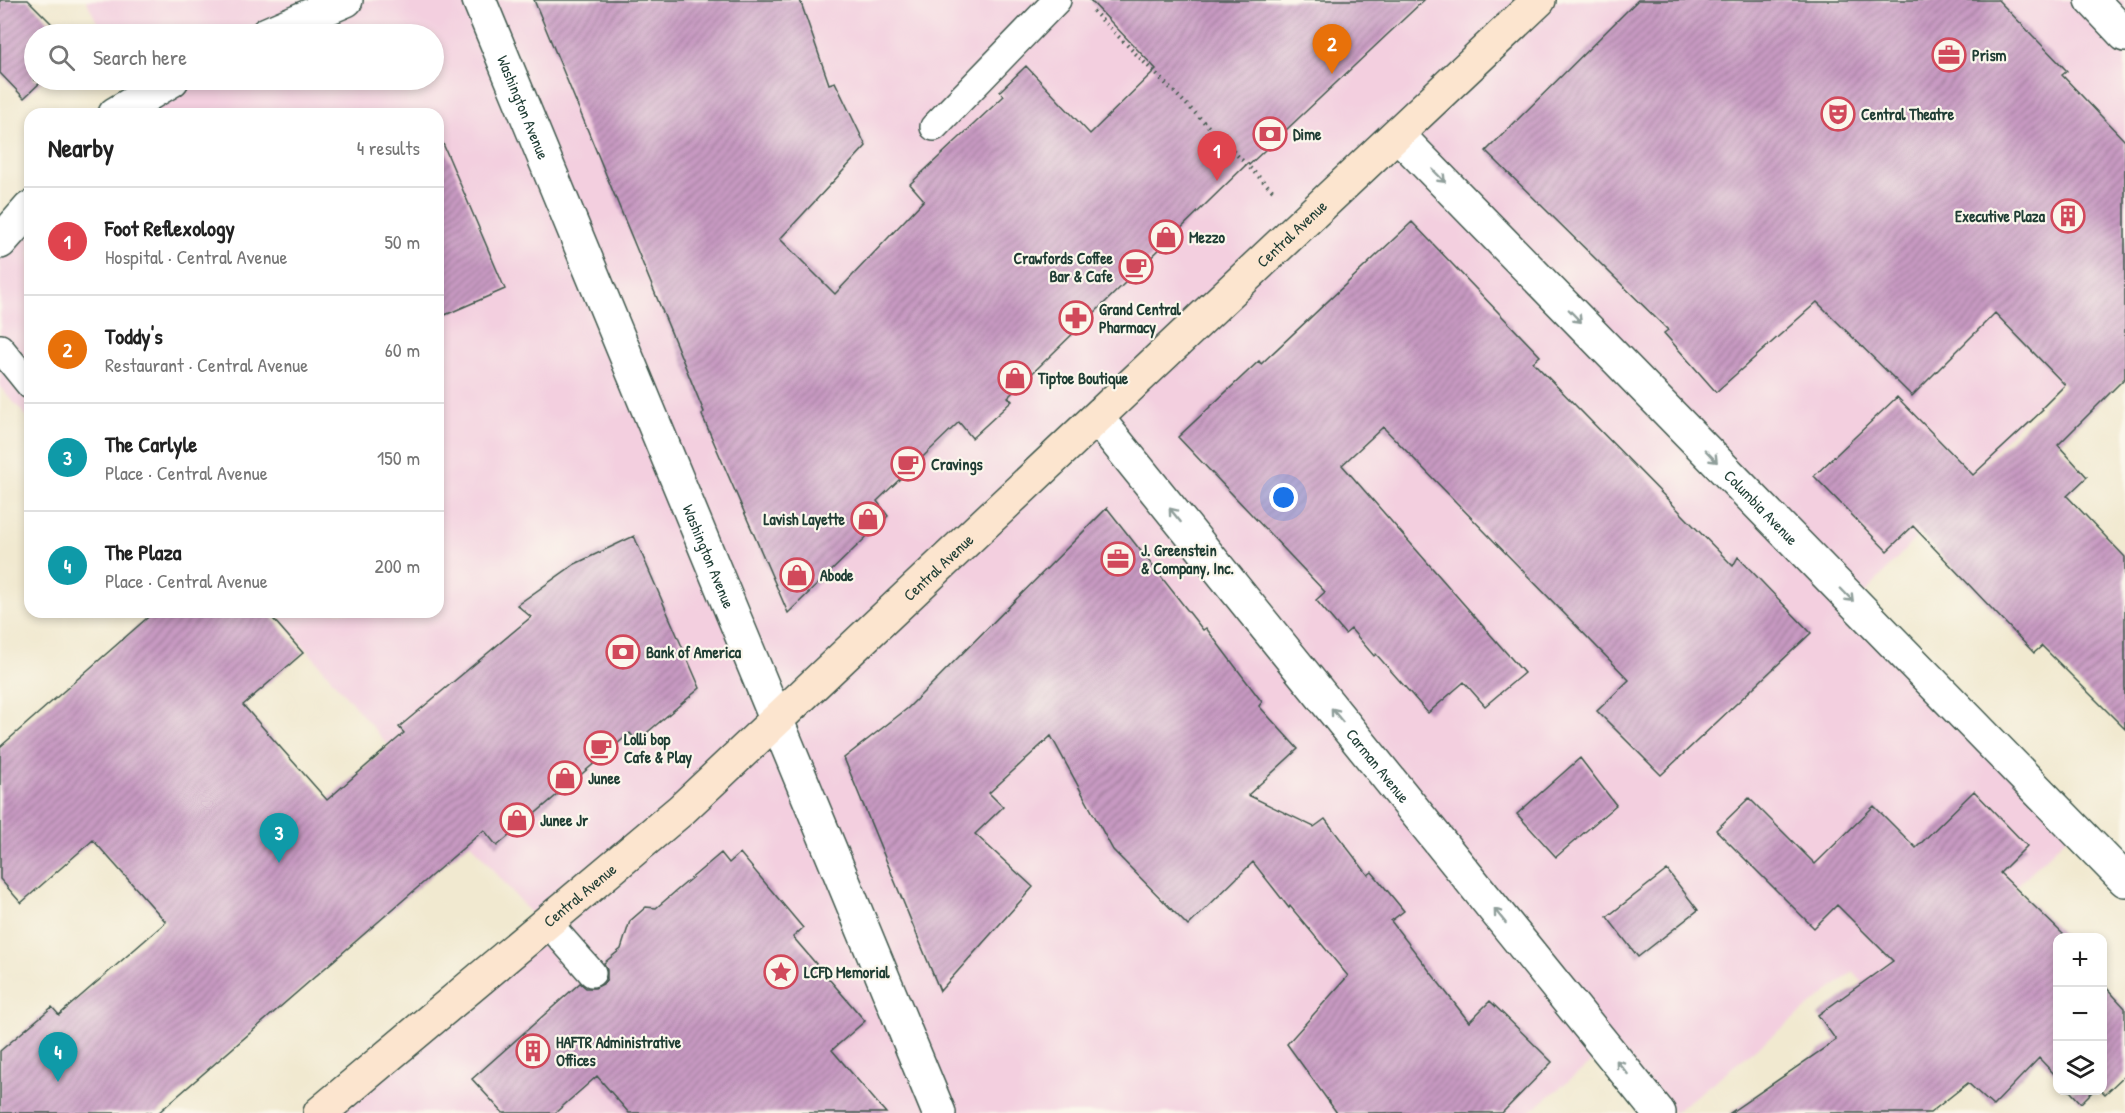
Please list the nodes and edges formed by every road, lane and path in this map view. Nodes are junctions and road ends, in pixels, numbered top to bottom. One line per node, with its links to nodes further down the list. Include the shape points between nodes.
1 (346, 0): 7 (street)
2 (479, 0): 19 (street, Washington Avenue)
3 (1057, 0): 11 (lane)
4 (1539, 0): 12 (street, Central Avenue)
5 (2092, 0): 8 (street)
6 (1090, 8): 14 (path)
7 (290, 24)
8 (2125, 35)
9 (155, 90): 10 (street)
10 (125, 108)
11 (934, 127)
12 (1398, 135): 14 (street, Central Avenue); 20 (street, Columbia Avenue, one-way to 20)
13 (24, 215): 15 (street)
14 (1305, 223): 18 (street, Central Avenue)
15 (0, 242)
16 (0, 348): 17 (lane)
17 (24, 378)
18 (1097, 418): 19 (street, Central Avenue); 25 (street, Carman Avenue, one-way to 18)
19 (777, 721): 21 (street, Central Avenue, via 681,810); 24 (street, Washington Avenue)
20 (2125, 880)
21 (547, 922): 22 (lane); 23 (street, Central Avenue)
22 (592, 973)
23 (320, 1113)
24 (939, 1113)
25 (1659, 1113)

